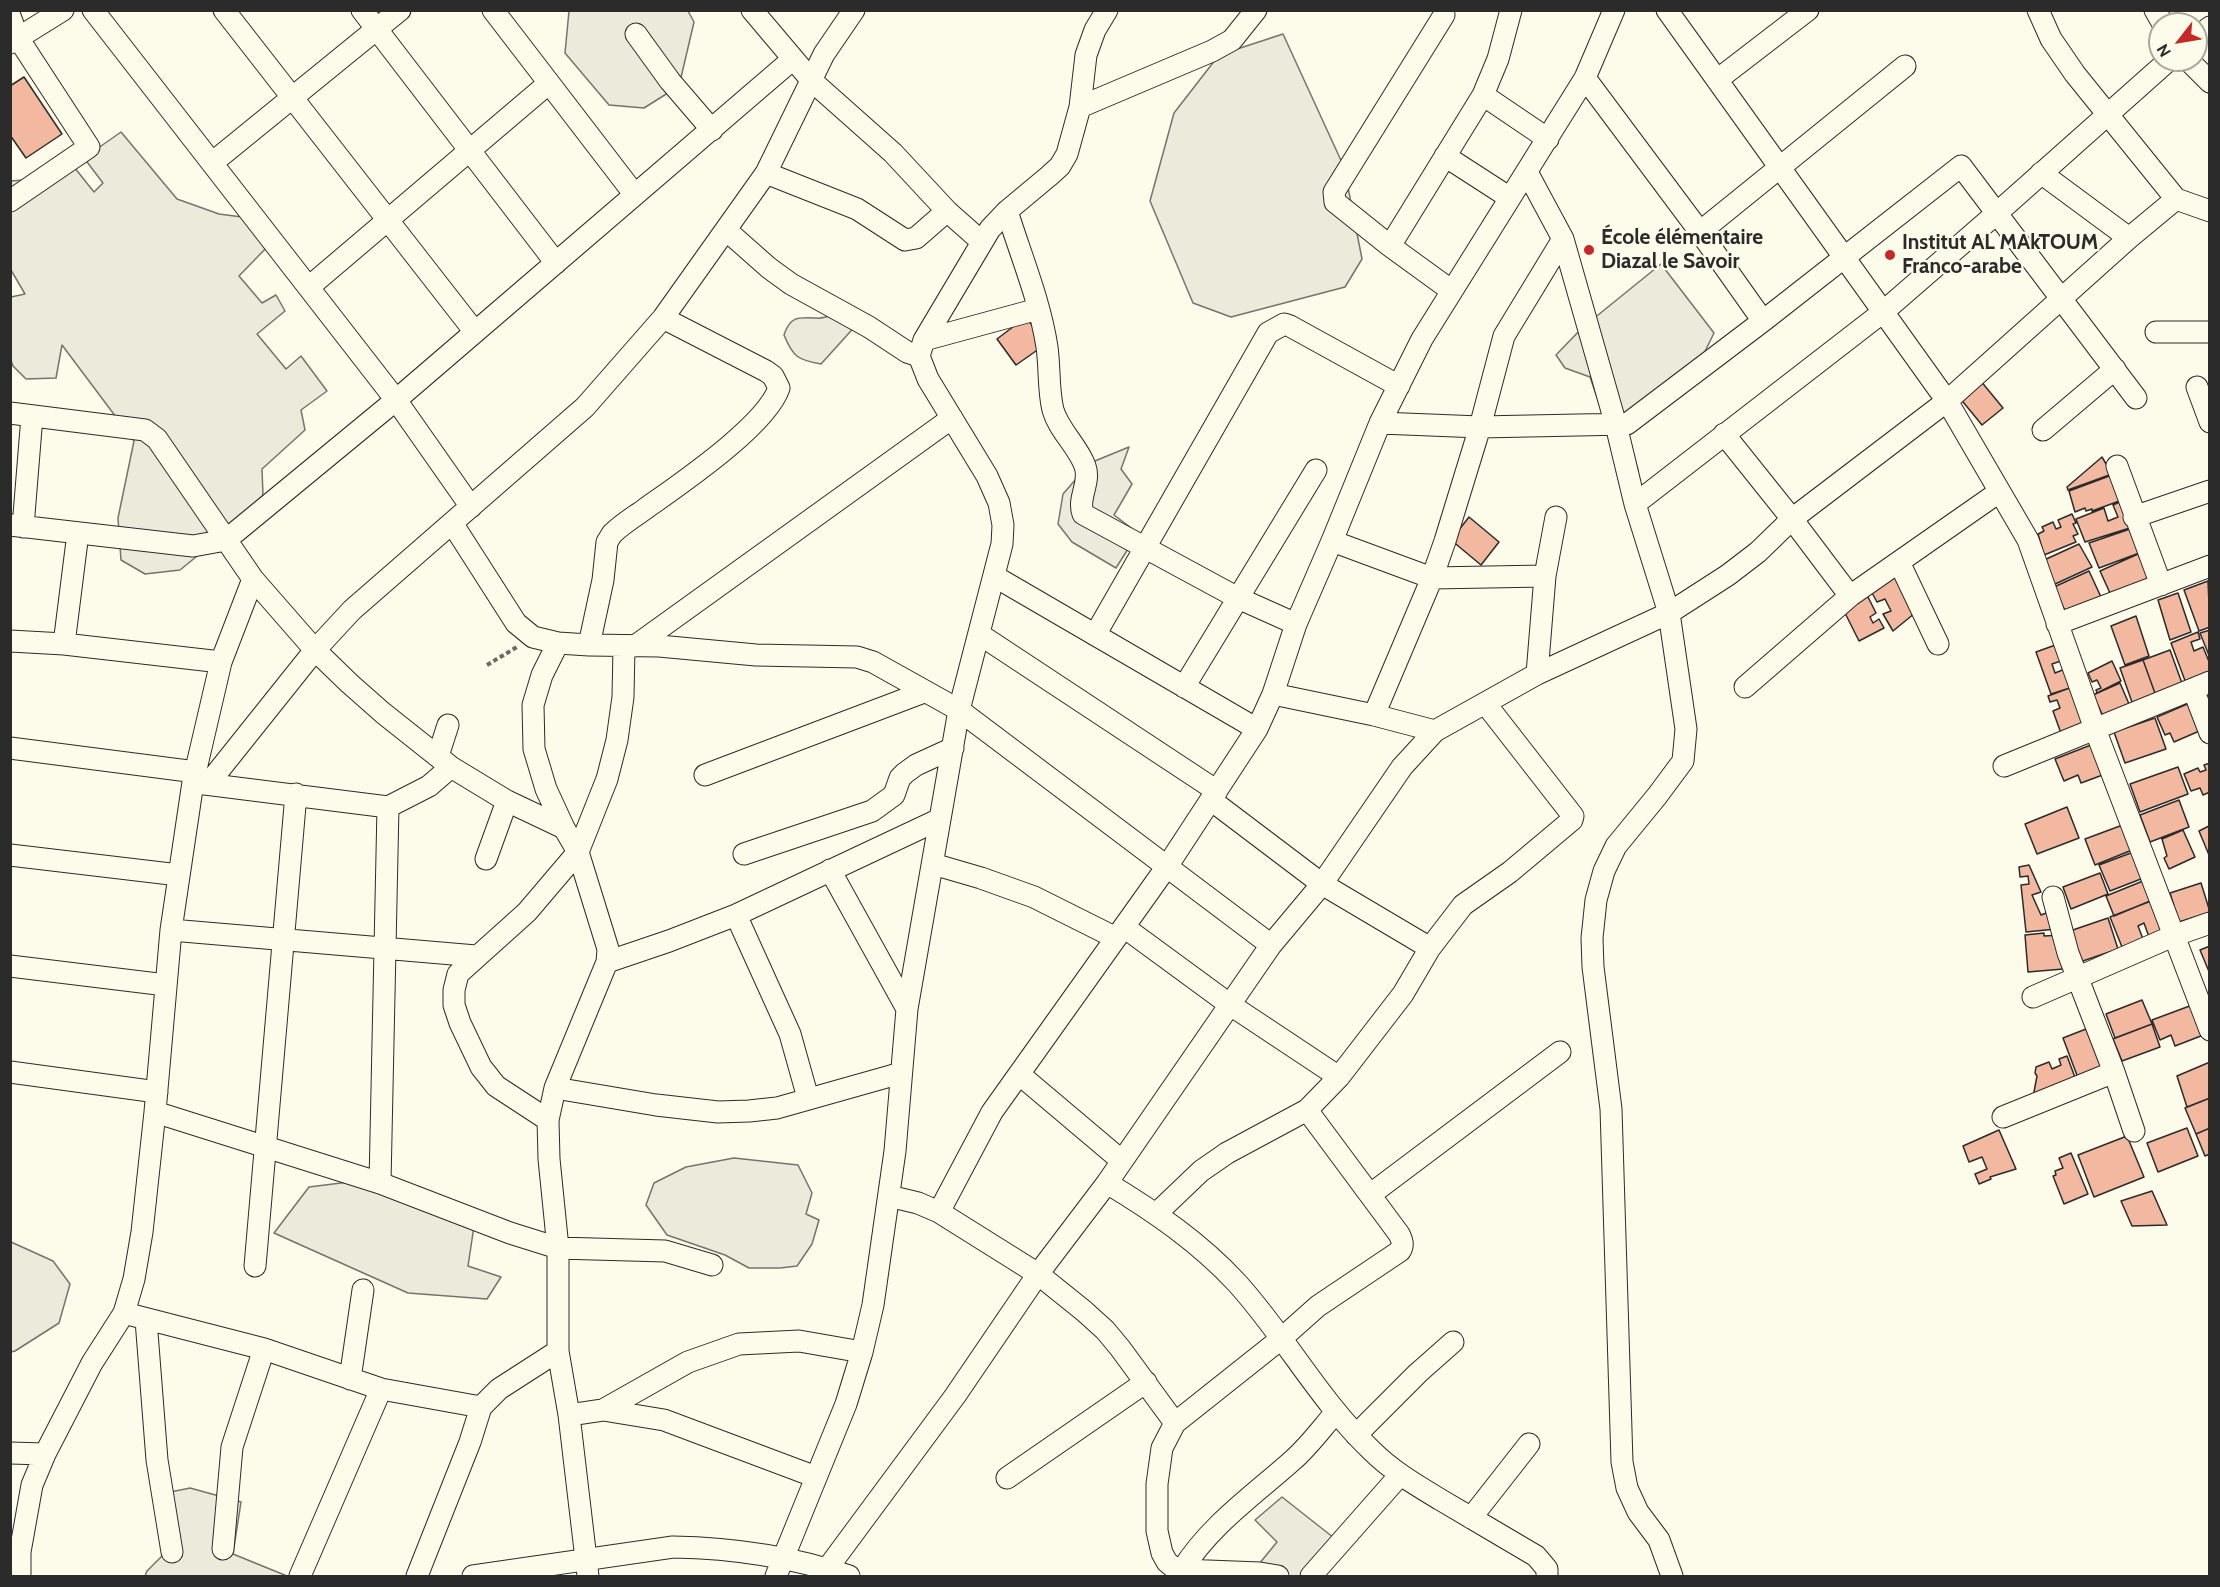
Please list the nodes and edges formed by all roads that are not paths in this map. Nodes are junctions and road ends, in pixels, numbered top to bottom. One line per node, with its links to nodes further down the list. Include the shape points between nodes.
1 (63, 10): 20 (street)
2 (93, 10): 36 (street)
3 (224, 10): 29 (street)
4 (362, 10): 18 (street)
5 (400, 10): 18 (street)
6 (493, 10): 27 (street)
7 (752, 10): 21 (street)
8 (854, 10): 26 (street, via 824,54)
9 (1107, 10): 30 (street, via 1086,55)
10 (1256, 10): 30 (street, via 1232,40)
11 (1511, 10): 28 (street, via 1498,59)
12 (1614, 10): 24 (street)
13 (1808, 10): 25 (street)
14 (2038, 10): 31 (street, via 2050,39)
15 (1668, 11): 25 (street)
16 (1444, 15): 55 (street, via 1334,192 1335,202)
17 (10, 16): 20 (street)
18 (376, 29): 29 (street); 34 (street)
19 (636, 34): 32 (street)
20 (14, 40): 44 (street, via 89,147)
21 (793, 59): 26 (street); 32 (street)
22 (1905, 66): 37 (street)
23 (2155, 72): 31 (street)
24 (1584, 78): 33 (street); 51 (street)
25 (1718, 80): 37 (street)
26 (812, 81): 40 (street); 45 (street, via 893,153)
27 (549, 83): 34 (street); 41 (street)
28 (1483, 94): 33 (street); 35 (street)
29 (292, 98): 36 (street); 49 (street)
30 (1080, 108): 46 (street, via 1060,165)
31 (2107, 114): 39 (street); 43 (street)
32 (712, 130): 41 (street)
33 (1548, 139): 38 (street)
34 (470, 151): 49 (street); 57 (street)
35 (1445, 156): 42 (street); 55 (street)
36 (212, 164): 58 (street)
37 (1779, 167): 51 (street); 56 (street)
38 (1527, 172): 42 (street); 52 (street)
39 (2041, 173): 48 (street); 53 (street)
40 (766, 174): 45 (street, via 857,209 905,240 916,238); 50 (street)
41 (636, 195): 57 (street)
42 (1510, 198): 59 (street)
43 (2176, 199): 47 (street); 53 (street)
44 (10, 201)
45 (947, 211): 54 (street)
46 (1006, 211): 54 (street); 61 (street)
47 (2210, 211)
48 (1997, 213): 56 (street, via 1962,166); 60 (street); 62 (street)
49 (388, 220): 58 (street); 65 (street)
50 (726, 230): 63 (street); 68 (street, via 792,284 907,352)
51 (1700, 231): 64 (street)
52 (1563, 238): 80 (street); 81 (street, via 1504,336)
53 (2128, 238): 60 (street)
54 (982, 242): 68 (street)
55 (1390, 246): 59 (street)
56 (1844, 257): 62 (street); 64 (street)
57 (556, 263): 65 (street)
58 (309, 287): 73 (street)
59 (1452, 291): 70 (street)
60 (2061, 298): 69 (street); 74 (street)
61 (1038, 309): 68 (street); 98 (street, via 1054,412 1087,473 1080,502 1083,514)
62 (1883, 312): 74 (street); 83 (street)
63 (663, 318): 89 (street, via 585,407); 117 (street, via 766,371 779,388 763,413 739,436 612,534 607,542)
64 (1763, 321): 80 (street, via 1627,423)
65 (475, 332): 73 (street)
66 (2156, 332): 67 (street)
67 (2210, 332)
68 (921, 348): 77 (street, via 928,379)
69 (2115, 369): 72 (street); 82 (street)
70 (1398, 386): 79 (street); 98 (street, via 1290,326 1275,328 1268,333)
71 (2197, 387): 78 (street)
72 (2136, 398)
73 (396, 400): 89 (street); 96 (street)
74 (1947, 401): 87 (street); 92 (street)
75 (10, 413): 76 (street)
76 (32, 416): 94 (street); 96 (street, via 145,430 168,452)
77 (952, 418): 101 (street, via 999,502 1002,544); 118 (street)
78 (2210, 422)
79 (1380, 423): 81 (street); 97 (street)
80 (1616, 425): 81 (street); 88 (street)
81 (1480, 427): 103 (street)
82 (2043, 430)
83 (1724, 434): 88 (street); 92 (street)
84 (2117, 466): 91 (street)
85 (1316, 470): 107 (street)
86 (2210, 490): 91 (street)
87 (2000, 492): 99 (street); 110 (street, via 2028,540)
88 (1635, 504): 108 (street)
89 (471, 507): 93 (street)
90 (1556, 517): 102 (street)
91 (2134, 517): 105 (street)
92 (1792, 519): 106 (street); 108 (street, via 1728,575)
93 (452, 523): 114 (street, via 516,623 533,638); 119 (street, via 352,610)
94 (17, 526): 95 (street)
95 (78, 533): 96 (street, via 194,546); 115 (street)
96 (226, 540): 104 (street)
97 (1332, 541): 103 (street); 109 (street)
98 (1144, 548): 107 (street); 112 (street)
99 (1899, 562): 106 (street); 116 (street)
100 (2210, 566): 105 (street)
101 (994, 576): 111 (street); 112 (street)
102 (1545, 576): 103 (street); 121 (street)
103 (1432, 578): 129 (street)
104 (253, 579): 119 (street); 120 (street)
105 (2161, 585): 110 (street)
106 (1850, 596): 124 (street)
107 (1238, 598): 109 (street); 123 (street)
108 (1669, 613): 121 (street); 238 (street, via 1686,729 1683,761 1616,846 1596,900 1592,938 1611,1109 1622,1462 1627,1488 1638,1512 1659,1540)
109 (1296, 624): 126 (street)
110 (2057, 624): 132 (street)
111 (979, 634): 128 (street); 142 (street)
112 (1095, 635): 123 (street)
113 (10, 641): 115 (street)
114 (558, 643): 117 (street); 146 (street, via 533,705 532,730 538,766)
115 (64, 644): 120 (street)
116 (1938, 644)
117 (589, 645): 118 (street)
118 (630, 647): 125 (street, via 857,657); 147 (street, via 617,740 607,778)
119 (315, 650): 137 (street); 140 (street)
120 (221, 662): 140 (street)
121 (1537, 674): 127 (street)
122 (2201, 686): 132 (street); 134 (street)
123 (1184, 687): 131 (street)
124 (1745, 687)
125 (924, 692): 128 (street); 139 (street)
126 (1273, 694): 129 (street); 131 (street)
127 (1485, 703): 133 (street); 165 (street, via 1573,816 1569,824 1510,872 1463,905)
128 (959, 710): 136 (street); 152 (street)
129 (1374, 715): 133 (street)
130 (448, 725): 137 (street)
131 (1257, 729): 142 (street)
132 (2095, 729): 138 (street); 161 (street)
133 (1436, 731): 155 (street, via 1402,767)
134 (2210, 733)
135 (10, 748): 140 (street)
136 (953, 748): 145 (street); 148 (street, via 905,773 894,795 872,811)
137 (444, 762): 143 (street); 144 (street, via 429,786)
138 (2004, 766)
139 (705, 775)
140 (199, 779): 141 (street); 154 (street)
141 (296, 794): 144 (street); 162 (street)
142 (1214, 795): 152 (street); 155 (street)
143 (507, 801): 146 (street); 150 (street)
144 (388, 807): 164 (street)
145 (940, 819): 151 (street); 153 (street)
146 (564, 828): 147 (street)
147 (578, 852): 166 (street, via 526,912); 167 (street, via 608,949)
148 (744, 854)
149 (10, 855): 154 (street)
150 (486, 859)
151 (933, 864): 160 (street, via 1034,897); 173 (street)
152 (1168, 866): 160 (street); 163 (street)
153 (830, 870): 157 (street); 173 (street)
154 (179, 876): 159 (street)
155 (1322, 884): 163 (street); 165 (street)
156 (2053, 897): 169 (street)
157 (736, 915): 167 (street); 182 (street, via 790,1034)
158 (2210, 924): 161 (street)
159 (171, 930): 162 (street); 170 (street)
160 (1120, 933): 172 (street); 179 (street)
161 (2173, 936): 169 (street); 174 (street)
162 (283, 940): 164 (street); 188 (street)
163 (1271, 945): 172 (street)
164 (385, 948): 166 (street); 190 (street)
165 (1430, 948): 180 (street, via 1402,994)
166 (476, 956): 186 (street, via 458,974 454,990 460,1023 481,1067 496,1086)
167 (607, 962): 181 (street)
168 (10, 966): 170 (street)
169 (2079, 979): 171 (street); 177 (street)
170 (166, 985): 183 (street)
171 (2033, 997)
172 (1229, 1004): 180 (street); 189 (street)
173 (907, 1009): 178 (street)
174 (2210, 1030)
175 (1560, 1052): 192 (street)
176 (10, 1072): 183 (street)
177 (2114, 1072): 185 (street); 187 (street)
178 (901, 1073): 182 (street); 193 (street)
179 (1019, 1074): 189 (street); 194 (street, via 992,1112)
180 (1339, 1077): 184 (street)
181 (555, 1089): 182 (street, via 718,1112 777,1108); 186 (street)
182 (808, 1098)
183 (156, 1102): 188 (street); 201 (street, via 142,1232)
184 (1307, 1110): 192 (street); 195 (street, via 1227,1153 1201,1171)
185 (2003, 1117)
186 (548, 1120): 196 (street)
187 (2134, 1131)
188 (266, 1146): 190 (street); 198 (street)
189 (1122, 1161): 191 (street)
190 (380, 1183): 196 (street)
191 (1107, 1183): 195 (street); 199 (street)
192 (1371, 1194): 203 (street, via 1399,1234 1403,1243 1400,1251 1318,1306)
193 (889, 1196): 194 (street); 207 (street)
194 (939, 1212): 199 (street)
195 (1156, 1213): 203 (street, via 1220,1265)
196 (558, 1248): 197 (street, via 665,1251); 206 (street)
197 (712, 1265)
198 (255, 1266)
199 (1038, 1274): 209 (street, via 1105,1330); 228 (street, via 955,1396)
200 (363, 1290): 208 (street)
201 (124, 1313): 202 (street); 219 (street, via 92,1363)
202 (146, 1320): 205 (street); 225 (street, via 157,1460)
203 (1282, 1338): 213 (street); 215 (street)
204 (1453, 1341): 216 (street)
205 (264, 1349): 208 (street); 224 (street, via 231,1447)
206 (558, 1351): 211 (street, via 499,1389); 214 (street)
207 (862, 1352): 212 (street, via 799,1341 739,1344 688,1362); 221 (street)
208 (350, 1379): 210 (street)
209 (1146, 1382): 215 (street); 222 (street)
210 (381, 1389): 211 (street); 231 (street)
211 (481, 1407): 232 (street)
212 (603, 1410): 214 (street); 221 (street, via 664,1420)
213 (1336, 1412): 216 (street); 229 (street, via 1294,1459)
214 (569, 1415): 226 (street)
215 (1175, 1422): 229 (street, via 1162,1448 1156,1484 1157,1531)
216 (1356, 1435): 220 (street)
217 (1528, 1444): 223 (street)
218 (10, 1453): 219 (street)
219 (45, 1454): 230 (street, via 32,1485 20,1552)
220 (1400, 1475): 223 (street); 236 (street)
221 (816, 1477): 227 (street)
222 (1007, 1478)
223 (1471, 1518): 237 (street, via 1536,1556 1547,1569)
224 (223, 1549)
225 (172, 1552)
226 (588, 1568): 227 (street, via 673,1547 714,1549); 233 (street)
227 (779, 1568): 228 (street)
228 (827, 1569): 234 (street)
229 (1171, 1571): 235 (street)
230 (20, 1576)
231 (300, 1576)
232 (417, 1576)
233 (472, 1576)
234 (849, 1576)
235 (1278, 1576)
236 (1311, 1576)
237 (1547, 1576)
238 (1672, 1576)

